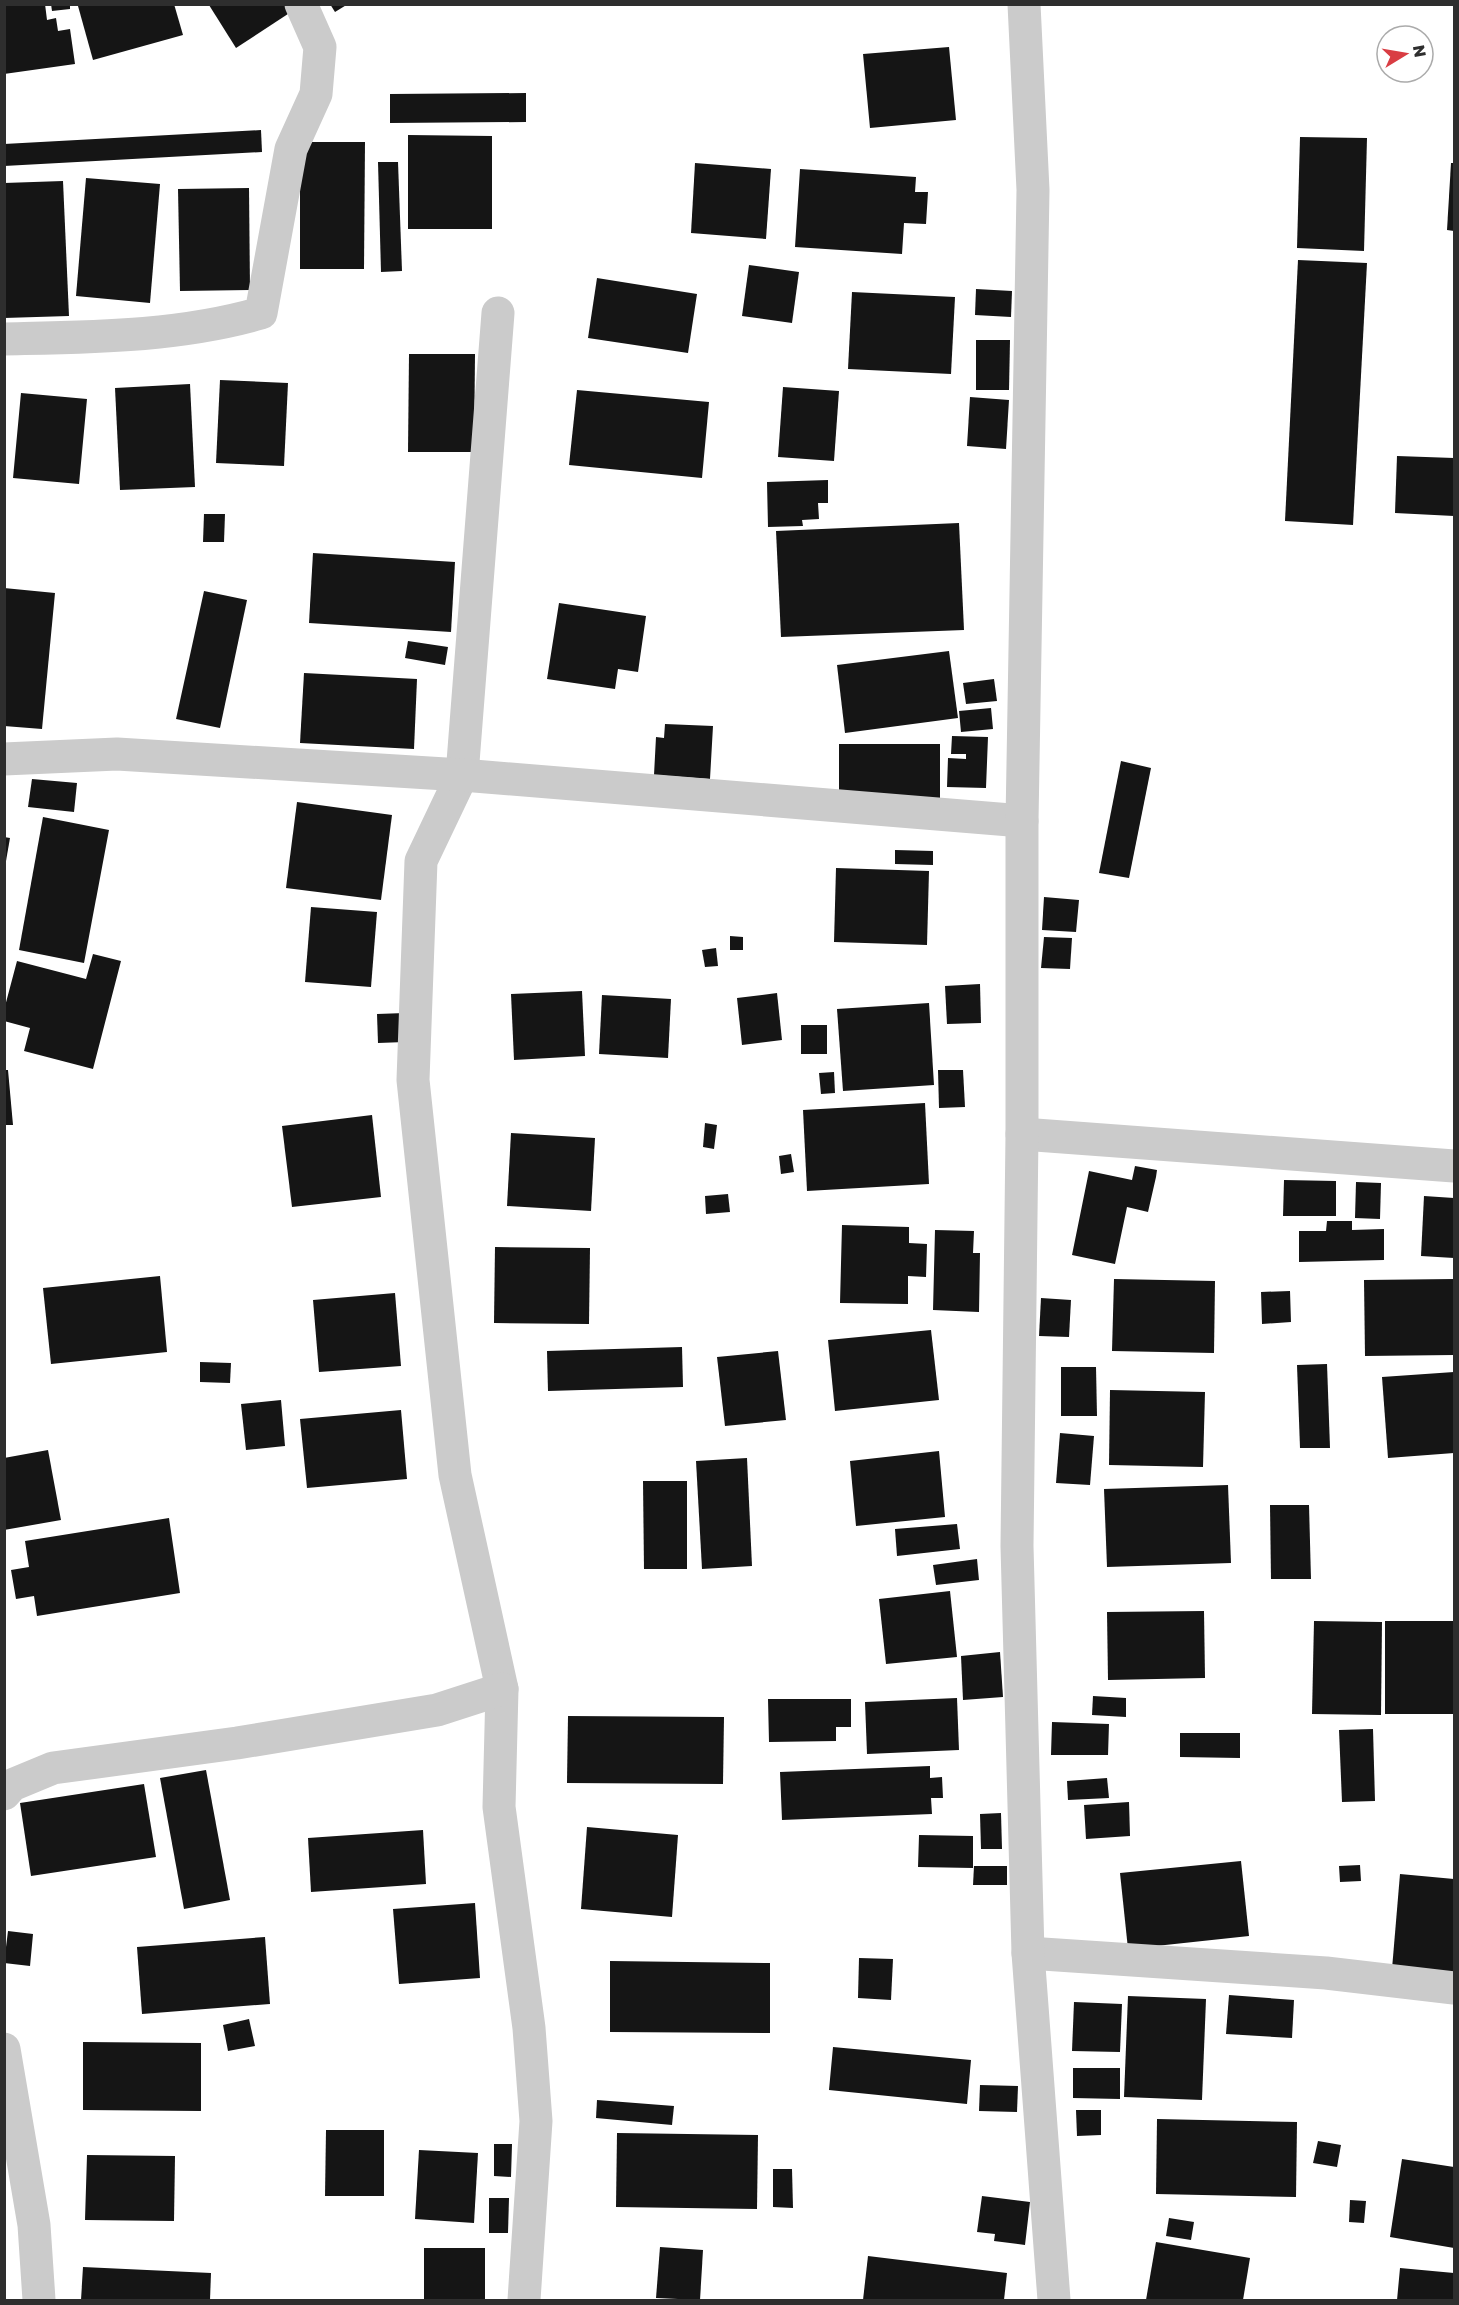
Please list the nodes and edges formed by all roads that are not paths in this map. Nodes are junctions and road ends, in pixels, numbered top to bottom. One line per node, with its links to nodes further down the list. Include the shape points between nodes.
1 (301, 4): 4 (street, via 320,47 316,94 291,149 261,313 222,324 124,336)
2 (1024, 4): 7 (street, via 1033,190)
3 (498, 313): 6 (street)
4 (4, 339)
5 (4, 759): 6 (street, via 117,754)
6 (462, 775): 7 (street); 10 (street, via 421,861 413,1080 455,1475)
7 (1022, 821): 8 (street)
8 (1022, 1134): 9 (street); 12 (street, via 1017,1546)
9 (1455, 1166)
10 (502, 1689): 11 (street, via 437,1710 53,1768 12,1785); 16 (street, via 499,1807 529,2028 536,2121)
11 (4, 1794)
12 (1028, 1953): 13 (street, via 1326,1973); 17 (street)
13 (1455, 1988)
14 (4, 2049): 15 (street, via 34,2225)
15 (39, 2301)
16 (524, 2301)
17 (1054, 2301)

